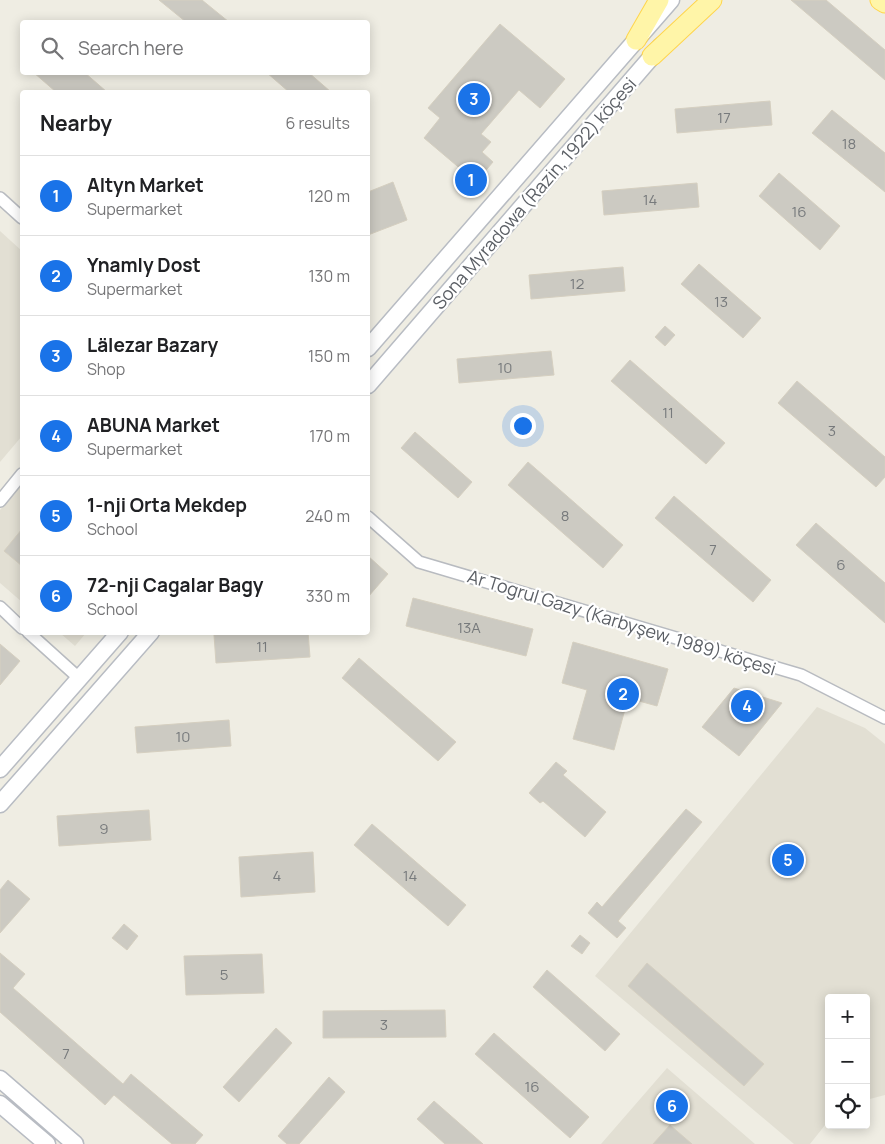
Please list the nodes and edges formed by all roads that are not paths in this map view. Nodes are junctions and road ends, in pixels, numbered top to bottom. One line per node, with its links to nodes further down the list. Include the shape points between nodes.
1 (659, 0): 7 (main road)
2 (671, 0): 7 (main road)
3 (699, 0): 8 (main road, Sona Myradowa (Razin, 1922) köçesi)
4 (712, 0): 8 (main road)
5 (880, 0): 6 (main road)
6 (885, 3)
7 (636, 40): 11 (main road)
8 (652, 56): 12 (main road, Sona Myradowa (Razin, 1922) köçesi)
9 (0, 198): 10 (street)
10 (20, 216)
11 (370, 346)
12 (370, 383)
13 (20, 476): 14 (street)
14 (0, 501)
15 (370, 519): 22 (street, Ar Togrul Gazy (Karbyşew, 1989) köçesi, via 419,562 801,675)
16 (0, 607): 17 (street)
17 (20, 626)
18 (31, 635): 21 (street)
19 (117, 635): 21 (main road)
20 (148, 635): 24 (main road)
21 (80, 679): 23 (main road)
22 (885, 718)
23 (0, 769)
24 (0, 804)
25 (0, 1079): 28 (main road)
26 (0, 1104): 27 (main road)
27 (47, 1144)
28 (75, 1144)

